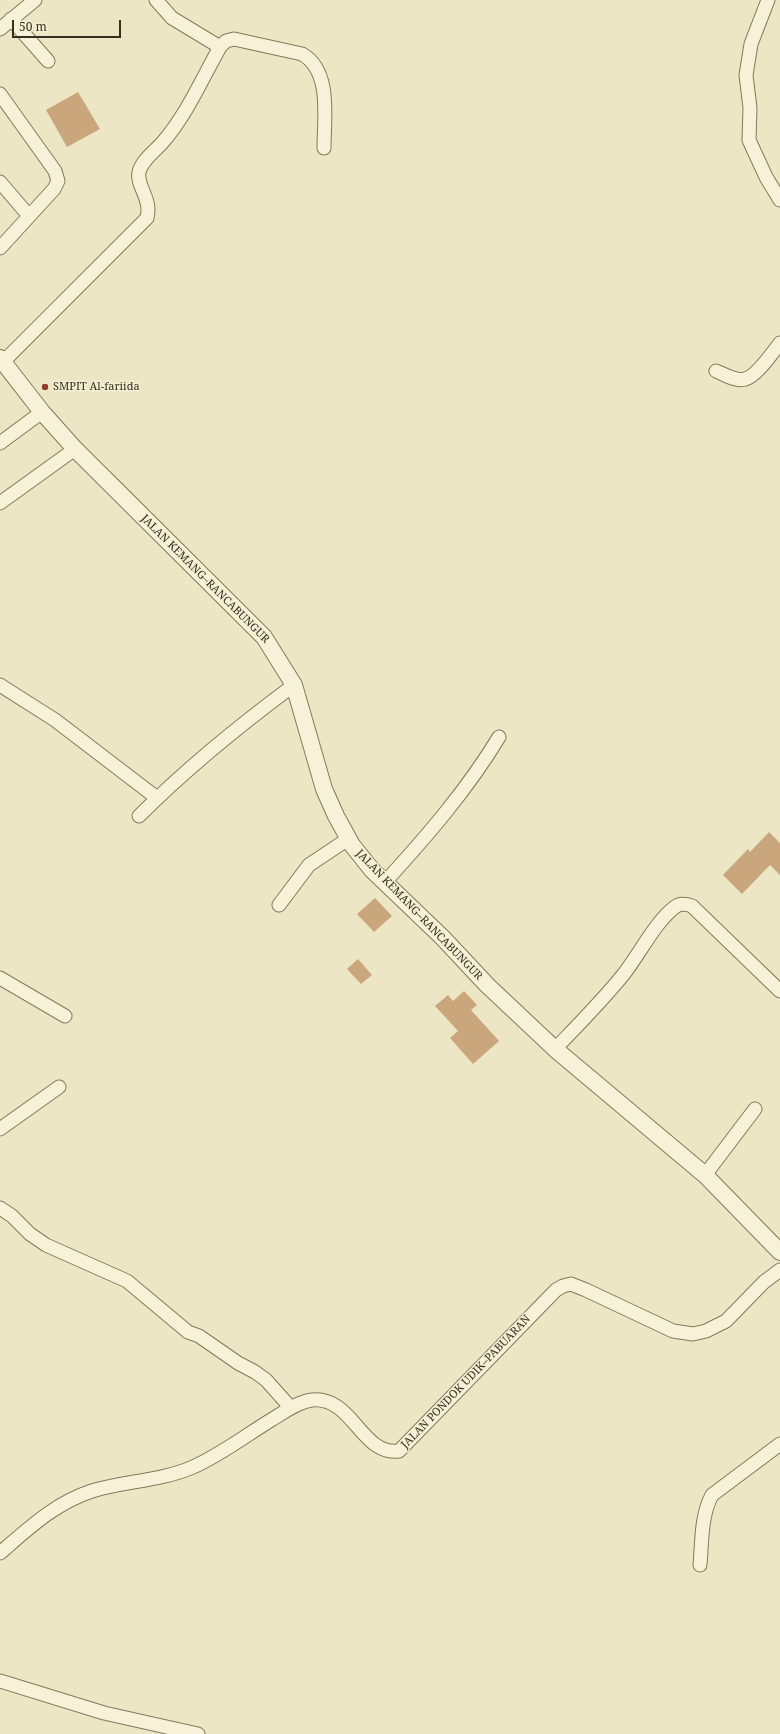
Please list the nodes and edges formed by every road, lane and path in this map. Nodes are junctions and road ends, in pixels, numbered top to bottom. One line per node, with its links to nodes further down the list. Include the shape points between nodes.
1 (35, 0): 4 (street)
2 (156, 0): 6 (street, via 172,18)
3 (768, 0): 11 (street, via 751,44 746,75 750,108 749,140)
4 (11, 20): 5 (street); 7 (street)
5 (0, 29)
6 (220, 47): 9 (street, via 226,41 234,39 302,54 310,59 321,76 324,98); 15 (street, via 176,125 140,170 139,177 149,208 147,218)
7 (48, 61)
8 (0, 94): 12 (street, via 55,170 58,181 54,190)
9 (324, 148)
10 (0, 182): 12 (street)
11 (780, 200)
12 (29, 216): 13 (street)
13 (0, 248)
14 (780, 343): 16 (street, via 752,376 745,379)
15 (2, 360): 17 (street, JALAN KEMANG–RANCABUNGUR)
16 (716, 371)
17 (42, 412): 18 (street); 19 (street, JALAN KEMANG–RANCABUNGUR)
18 (0, 443)
19 (75, 449): 20 (street); 21 (street, JALAN KEMANG–RANCABUNGUR, via 264,637)
20 (0, 504)
21 (294, 685): 24 (street, via 237,728); 26 (street, JALAN KEMANG–RANCABUNGUR, via 324,789)
22 (0, 686): 24 (street, via 55,720)
23 (499, 737): 27 (street, via 464,790)
24 (157, 798): 25 (street)
25 (140, 816)
26 (348, 839): 27 (street, JALAN KEMANG–RANCABUNGUR); 28 (street, via 309,865)
27 (385, 882): 32 (street, JALAN KEMANG–RANCABUNGUR, via 487,986)
28 (279, 904)
29 (0, 978): 31 (street)
30 (780, 991): 32 (street, via 703,915 692,906 681,904 671,910 624,974)
31 (64, 1016)
32 (555, 1049): 36 (street, JALAN KEMANG–RANCABUNGUR)
33 (59, 1087): 35 (street)
34 (755, 1109): 36 (street)
35 (0, 1129)
36 (705, 1175): 38 (street, JALAN KEMANG–RANCABUNGUR)
37 (0, 1208): 40 (street, via 46,1245 127,1281 188,1332 200,1336 266,1380)
38 (780, 1252)
39 (780, 1270): 40 (street, JALAN PONDOK UDIK–PABUARAN, via 764,1282 726,1321 693,1334 673,1330 571,1284 563,1286 545,1301 399,1451 382,1450 341,1409 329,1402 311,1400)
40 (291, 1408): 42 (street, JALAN PONDOK UDIK–PABUARAN, via 193,1467 172,1475 94,1491 68,1500 44,1515)
41 (780, 1444): 43 (street, via 712,1495 703,1526)
42 (0, 1553)
43 (700, 1565)
44 (0, 1681): 45 (street, via 104,1713)
45 (198, 1734)

